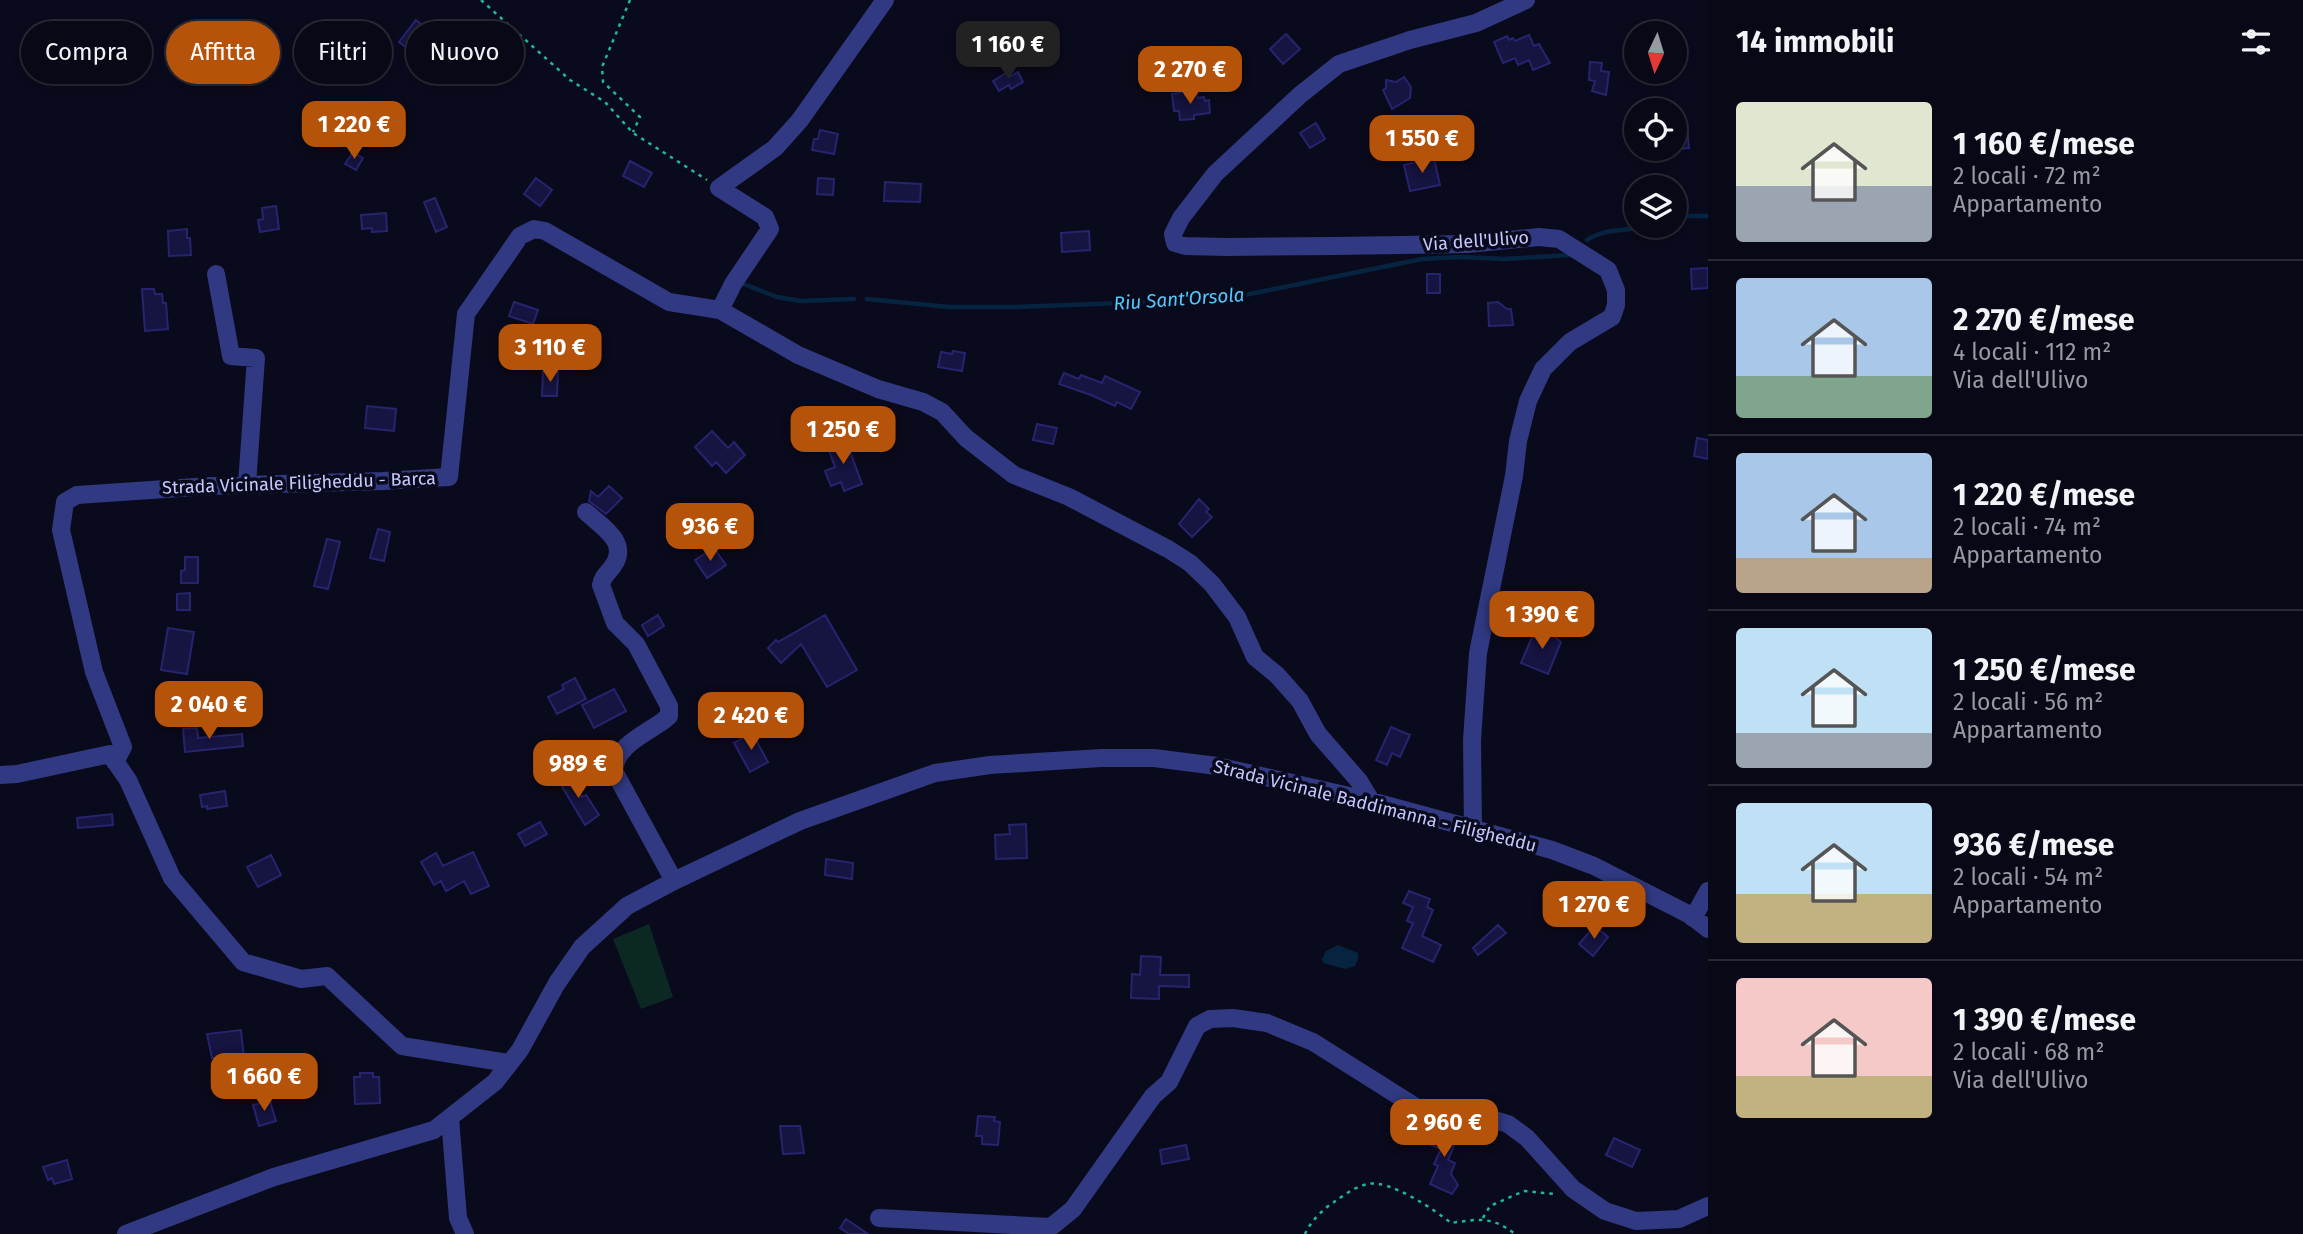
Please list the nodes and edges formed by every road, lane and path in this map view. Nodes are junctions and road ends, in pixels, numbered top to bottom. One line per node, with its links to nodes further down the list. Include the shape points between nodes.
1 (481, 0): 5 (path, via 569,80 605,102)
2 (630, 0): 5 (path, via 602,67 603,82 640,117)
3 (884, 0): 6 (street, via 800,120 775,148)
4 (1526, 0): 14 (street, Via dell'Ulivo, via 1476,23 1339,64 1215,174 1173,234 1175,243 1185,246 1226,247 1467,244 1538,237 1559,239 1608,270 1616,290 1612,317 1570,342 1543,369 1528,401 1518,442 1478,653 1472,740)
5 (633, 133): 6 (path)
6 (719, 188): 8 (street, via 765,217 769,229)
7 (216, 274): 9 (street, via 231,356 256,358)
8 (720, 310): 9 (street, Strada Vicinale Filigheddu - Barca, via 669,302 545,231 527,231 466,314 449,477); 13 (street, Strada Vicinale Filigheddu - Barca, via 798,355 942,412 966,438 1014,475 1069,497 1190,563 1237,617 1255,657 1300,701 1318,734)
9 (247, 484): 11 (street, Strada Vicinale Filigheddu - Barca, via 77,495 65,502 61,530 94,672 122,747)
10 (586, 512): 15 (street, via 617,543 615,564 601,580 615,623 636,644 669,706 669,716 622,750 614,760 614,771)
11 (115, 762): 12 (street, via 110,754); 18 (street, via 128,780 172,878 243,962 301,979 327,976 402,1046)
12 (0, 775)
13 (1371, 802): 14 (street, Strada Vicinale Baddimanna - Filigheddu); 15 (street, Strada Vicinale Baddimanna - Filigheddu, via 1217,766 1154,758 990,765 935,773 800,821)
14 (1473, 830): 17 (street, Strada Vicinale Baddimanna - Filigheddu, via 1594,866)
15 (674, 881): 18 (street, Strada Vicinale Baddimanna - Filigheddu, via 627,906 582,947)
16 (1708, 891): 17 (street)
17 (1701, 923)
18 (508, 1063): 19 (street, Strada Vicinale Baddimanna - Filigheddu, via 495,1082)
19 (450, 1118): 24 (street, Strada Vicinale Baddimanna - Filigheddu, via 434,1130 274,1177); 25 (street, via 458,1218)
20 (1563, 1195): 23 (path, via 1524,1191 1490,1206)
21 (1708, 1206): 22 (street, via 1679,1219 1636,1221 1605,1211 1573,1189 1527,1138 1508,1124 1485,1118 1439,1119 1313,1042 1267,1023 1210,1018 1197,1026 1169,1083 1153,1096 1073,1209 1051,1227)
22 (879, 1218)
23 (1483, 1218): 26 (path, via 1451,1223 1383,1183 1368,1184 1325,1208); 27 (path)
24 (126, 1234)
25 (465, 1234)
26 (1305, 1234)
27 (1515, 1234)

